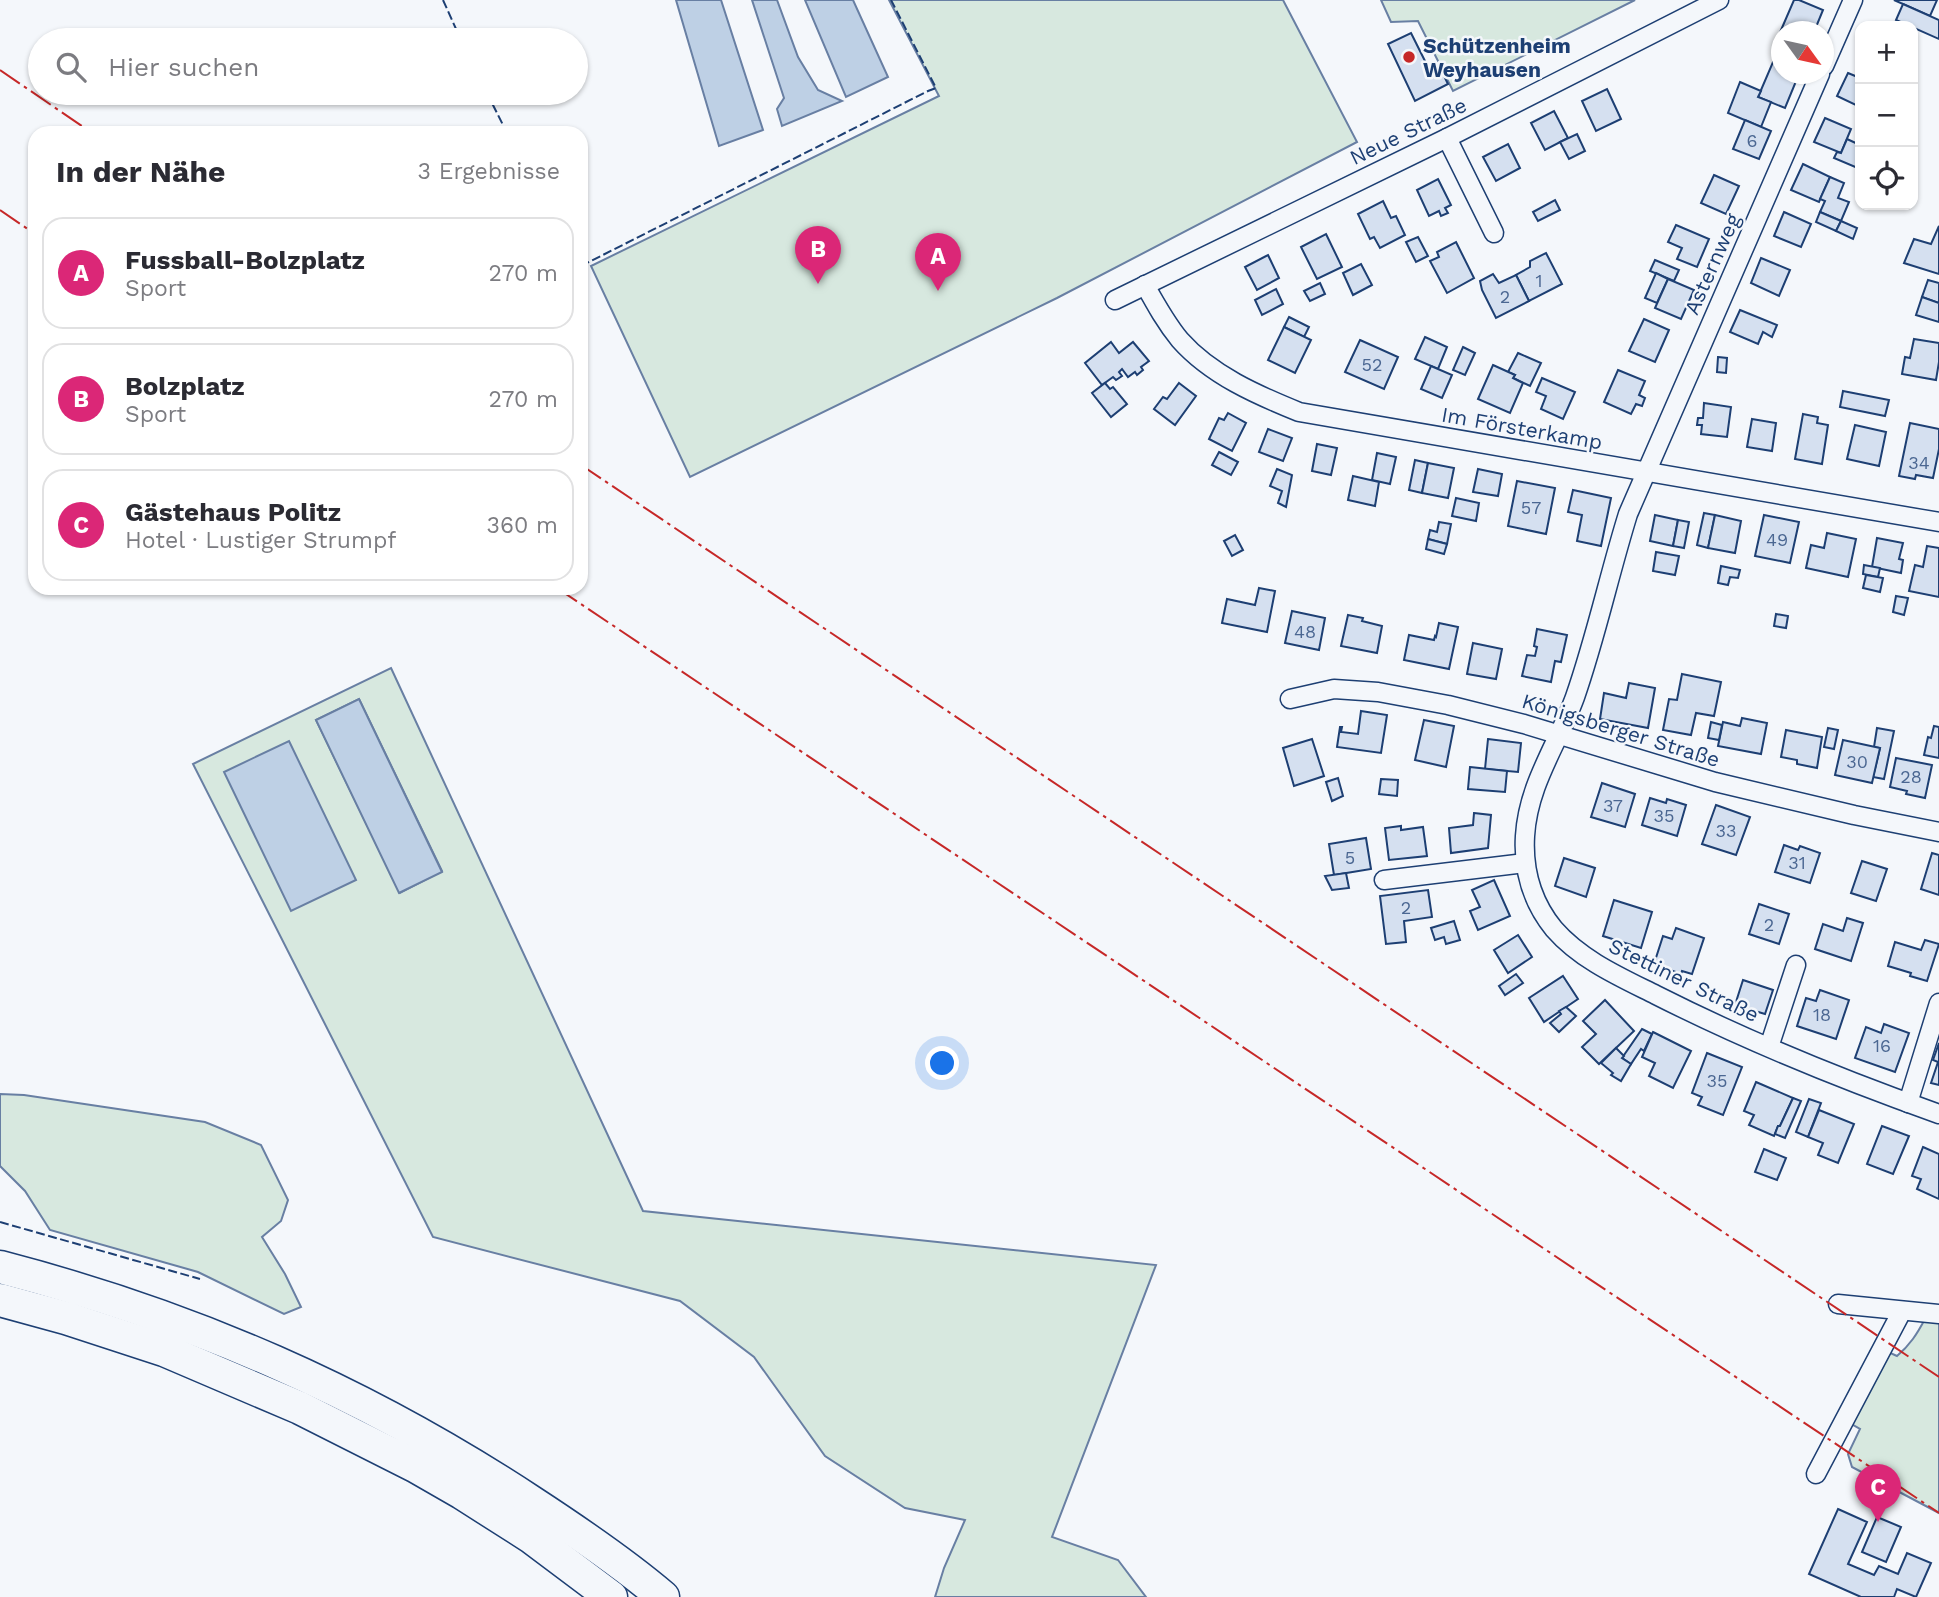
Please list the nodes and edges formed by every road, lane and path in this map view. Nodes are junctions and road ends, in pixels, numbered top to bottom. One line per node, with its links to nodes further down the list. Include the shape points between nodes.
1 (1719, 0): 5 (street, Neue Straße)
2 (1853, 0): 3 (street)
3 (1834, 43)
4 (1816, 84): 9 (street, Asternweg)
5 (1447, 138): 6 (street); 7 (street, Neue Straße)
6 (1494, 233)
7 (1146, 285): 8 (street, Neue Straße); 9 (street, Im Försterkamp, via 1181,341 1208,365 1252,393 1299,412)
8 (1115, 300)
9 (1645, 472): 10 (street, Im Försterkamp); 12 (street, Stettiner Straße)
10 (1939, 522)
11 (1290, 699): 12 (street, Königsberger Straße, via 1334,689 1378,692 1448,705)
12 (1559, 735): 13 (street, Königsberger Straße, via 1715,782); 14 (street, Stettiner Straße, via 1533,791)
13 (1939, 832)
14 (1525, 863): 15 (street); 18 (street, Stettiner Straße, via 1540,910 1586,957)
15 (1384, 880)
16 (1796, 965): 18 (street)
17 (1939, 1003): 19 (street)
18 (1769, 1047): 19 (street, Stettiner Straße)
19 (1908, 1103): 20 (street, Stettiner Straße)
20 (1939, 1114)
21 (0, 1267): 28 (highway, via 179,1322 309,1376 482,1469)
22 (0, 1300): 27 (highway, via 164,1350 300,1408 462,1493)
23 (1838, 1304): 24 (street)
24 (1902, 1311): 25 (street); 26 (street)
25 (1939, 1314)
26 (1816, 1474)
27 (611, 1597)
28 (663, 1597)

